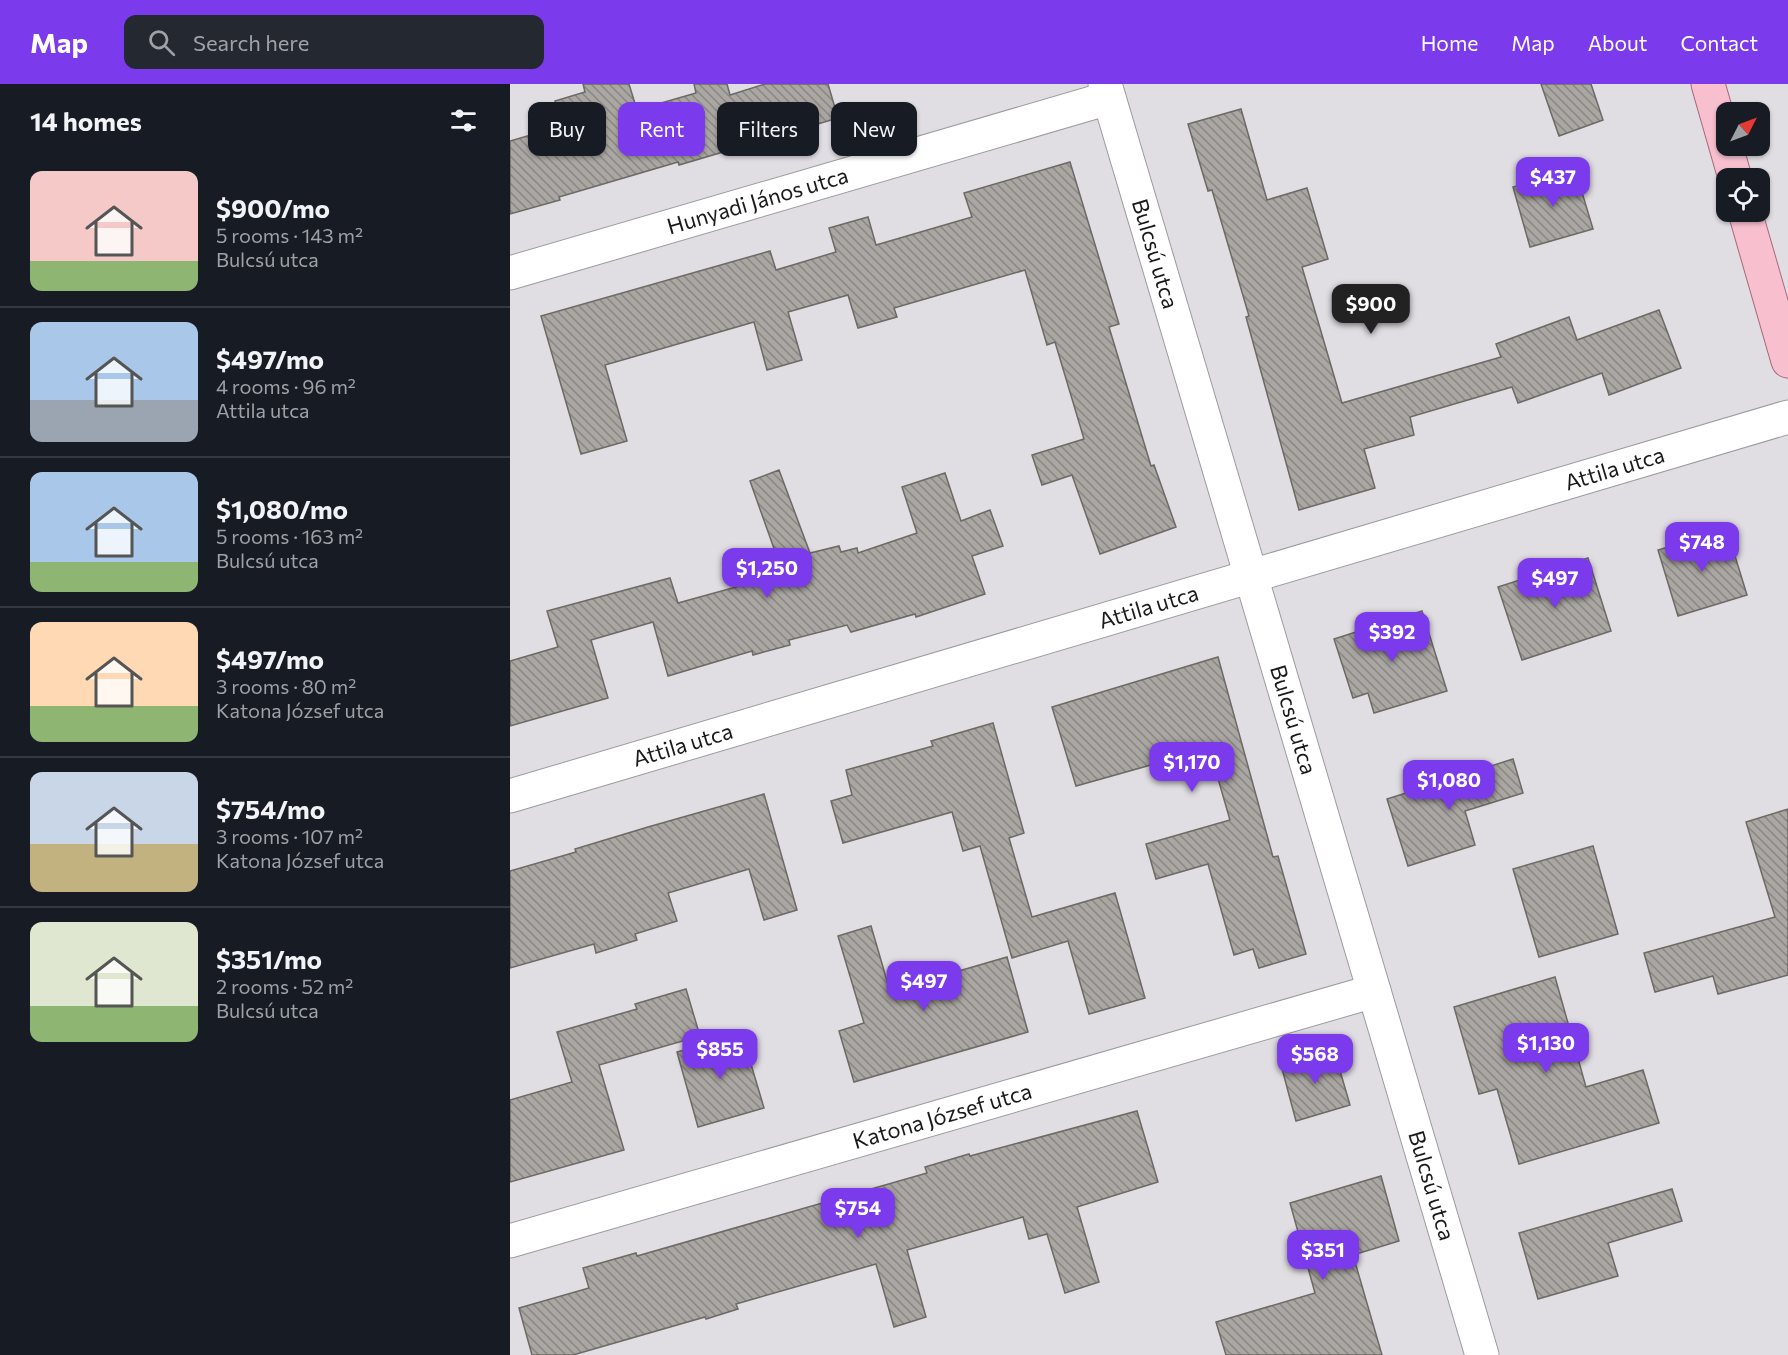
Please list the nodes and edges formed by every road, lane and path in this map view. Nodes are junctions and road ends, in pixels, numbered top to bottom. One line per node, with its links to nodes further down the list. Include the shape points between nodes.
1 (1708, 84): 3 (main road)
2 (1107, 91): 5 (street, Hunyadi János utca); 8 (street, Bulcsú utca)
3 (1732, 168)
4 (1748, 222): 6 (main road)
5 (510, 273)
6 (1788, 361)
7 (1788, 417): 8 (street, Attila utca)
8 (1251, 577): 9 (street, Attila utca); 10 (street, Bulcsú utca)
9 (510, 796)
10 (1374, 991): 11 (street, Katona József utca); 12 (street, Bulcsú utca)
11 (510, 1241)
12 (1482, 1355)

